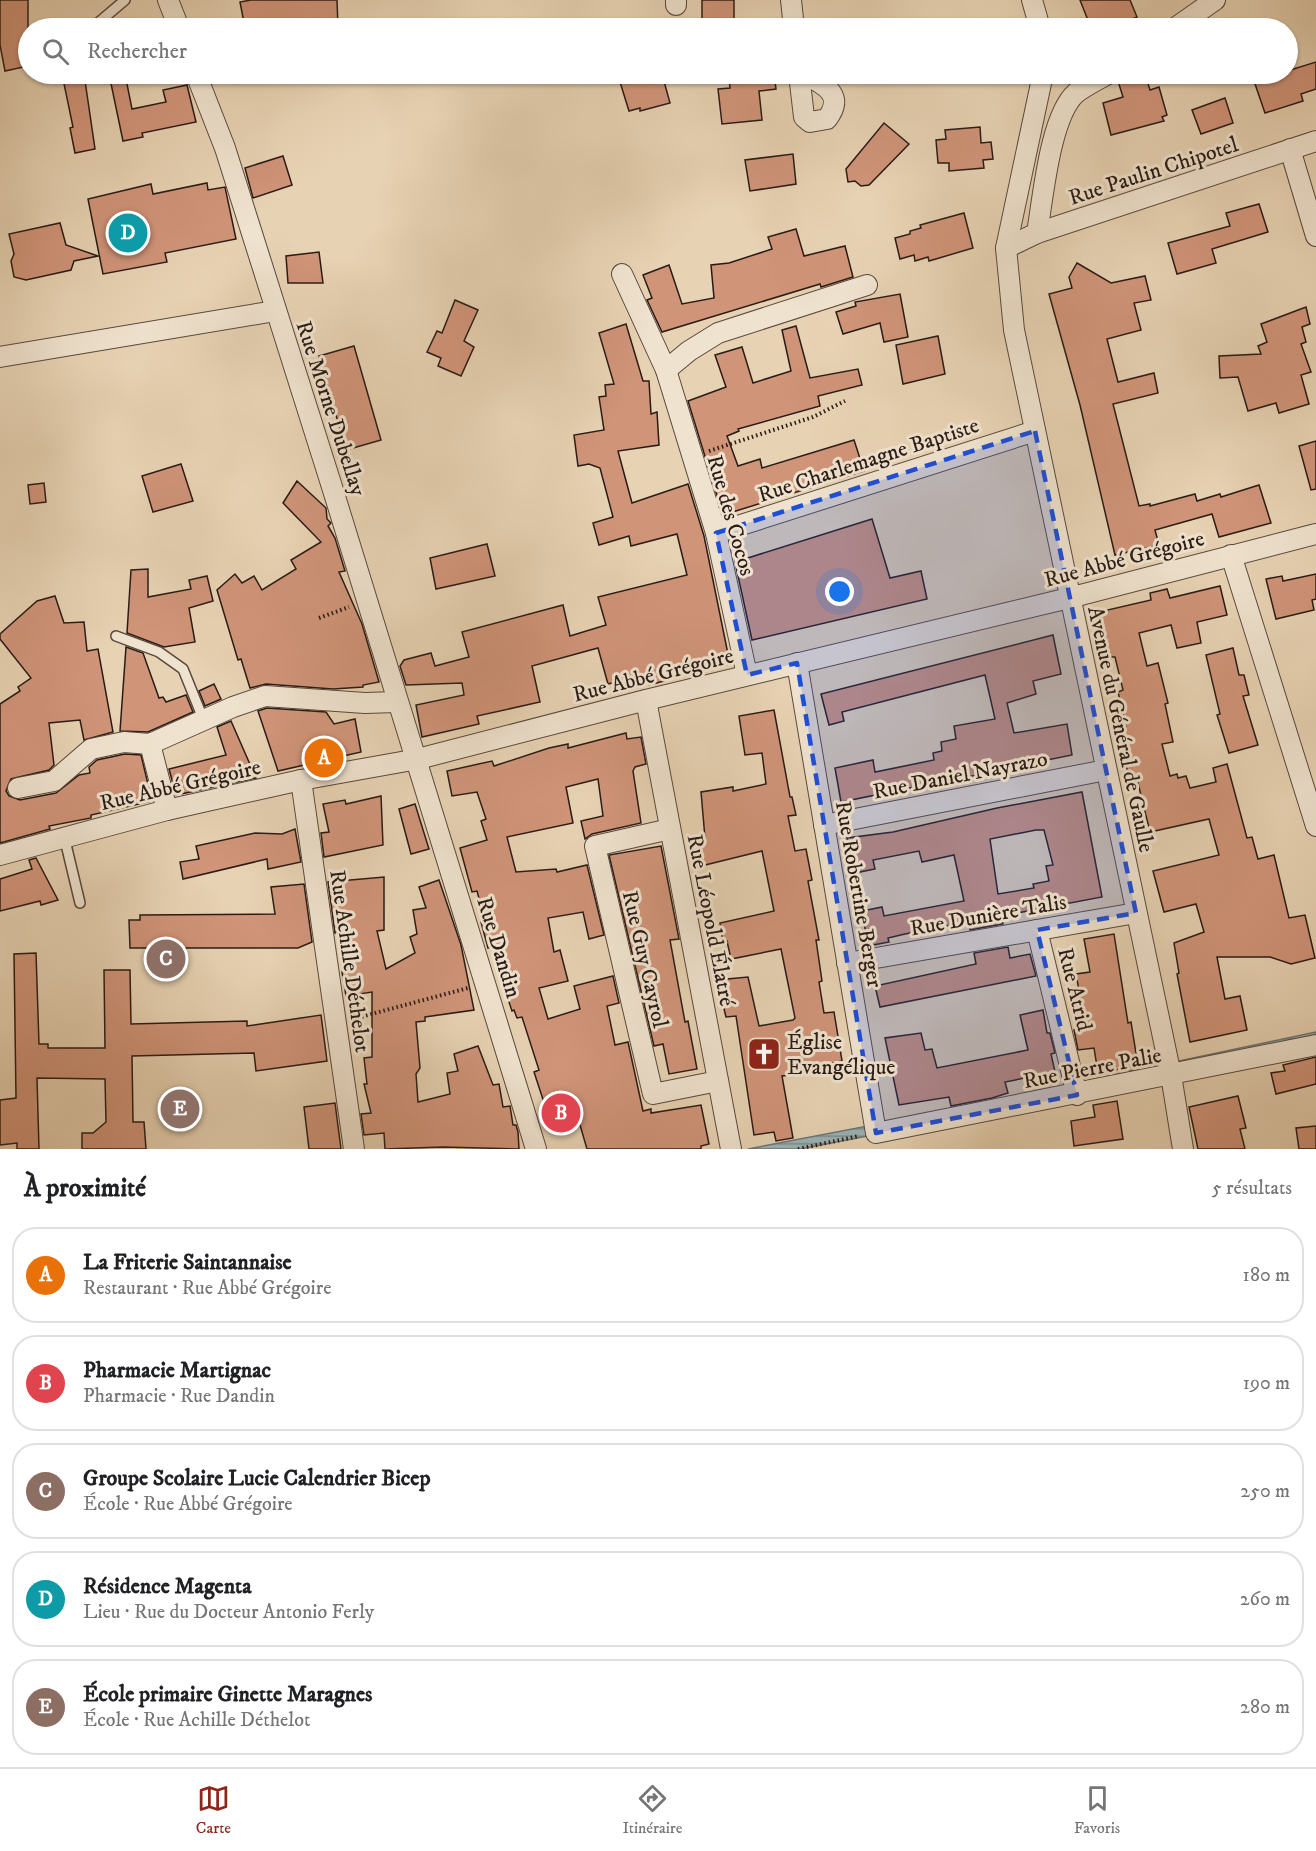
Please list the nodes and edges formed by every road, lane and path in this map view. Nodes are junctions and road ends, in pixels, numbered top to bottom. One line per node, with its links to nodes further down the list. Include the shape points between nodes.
1 (125, 0): 6 (lane)
2 (168, 0): 7 (street)
3 (791, 0): 8 (street)
4 (1032, 0): 9 (street)
5 (1215, 0): 10 (street)
6 (104, 18)
7 (175, 18)
8 (793, 18)
9 (1037, 18)
10 (1189, 18)
11 (200, 84): 23 (street, Rue Morne Dubellay, via 225,148)
12 (800, 84): 13 (street, via 804,117 810,122 827,119 833,111 833,96)
13 (823, 84)
14 (1041, 84): 20 (street, Avenue du Général de Gaulle)
15 (1092, 84): 18 (street, via 1064,108 1055,132)
16 (1316, 141): 17 (street, Rue Paulin Chipotel)
17 (1290, 149): 18 (street, Rue Paulin Chipotel); 19 (street)
18 (1036, 233): 20 (street, Rue Paulin Chipotel)
19 (1316, 236)
20 (1006, 248): 27 (street, Avenue du Général de Gaulle, via 1014,330)
21 (622, 274): 25 (street, Rue des Cocos)
22 (867, 285): 25 (street, via 718,333)
23 (275, 311): 24 (street); 33 (street, Rue Morne Dubellay)
24 (0, 357)
25 (666, 370): 28 (street, Rue des Cocos)
26 (845, 401): 28 (path, via 813,417)
27 (1035, 432): 29 (street, Rue Charlemagne Baptiste); 32 (street, Avenue du Général de Gaulle)
28 (691, 457): 29 (street, Rue des Cocos)
29 (716, 533): 37 (street, Rue des Cocos)
30 (1316, 534): 31 (street, Rue Abbé Grégoire)
31 (1231, 555): 32 (street, Rue Abbé Grégoire); 48 (street)
32 (1069, 598): 36 (street, Rue Abbé Grégoire); 43 (street, Avenue du Général de Gaulle)
33 (366, 600): 34 (path); 39 (street, Rue Morne Dubellay)
34 (319, 618)
35 (116, 636): 40 (lane, via 159,652 183,669)
36 (796, 663): 37 (street, Rue Abbé Grégoire); 47 (street, Rue Robertine Berger)
37 (747, 675): 38 (street, Rue Abbé Grégoire)
38 (646, 700): 42 (street, Rue Abbé Grégoire); 49 (street, Rue Léopold Élatré)
39 (397, 702): 40 (street, via 265,696); 42 (street, Rue Morne Dubellay)
40 (204, 721): 41 (street)
41 (150, 744): 45 (street, via 124,742 91,749 54,781); 46 (street)
42 (418, 759): 44 (street, Rue Abbé Grégoire); 56 (street, Rue Dandin)
43 (1106, 770): 47 (street, Rue Daniel Nayrazo); 53 (street, Avenue du Général de Gaulle)
44 (301, 780): 46 (street, Rue Abbé Grégoire); 57 (street, Rue Achille Déthelot)
45 (18, 788)
46 (166, 810): 50 (street, Rue Abbé Grégoire)
47 (824, 825): 55 (street, Rue Robertine Berger)
48 (1316, 826)
49 (670, 829): 60 (street, Rue Léopold Élatré); 60 (street, Rue Guy Cayrol, via 595,846 653,1094)
50 (64, 836): 51 (street, Rue Abbé Grégoire); 52 (lane)
51 (0, 855)
52 (80, 903)
53 (1136, 913): 54 (street, Rue Dunière Talis); 59 (street, Avenue du Général de Gaulle)
54 (1036, 930): 55 (street, Rue Dunière Talis); 61 (street, Rue Atrid)
55 (847, 963): 62 (street, Rue Robertine Berger)
56 (486, 983): 57 (path); 64 (street, Rue Dandin)
57 (334, 1024): 63 (street, Rue Achille Déthelot)
58 (1316, 1045): 59 (street, Rue Pierre Palie)
59 (1171, 1076): 61 (street, Rue Pierre Palie); 67 (street, Avenue du Général de Gaulle)
60 (718, 1081): 65 (street, Rue Léopold Élatré)
61 (1077, 1095): 62 (street, Rue Pierre Palie)
62 (876, 1133): 66 (path)
63 (354, 1149)
64 (536, 1149)
65 (731, 1149)
66 (798, 1149)
67 (1183, 1149)

